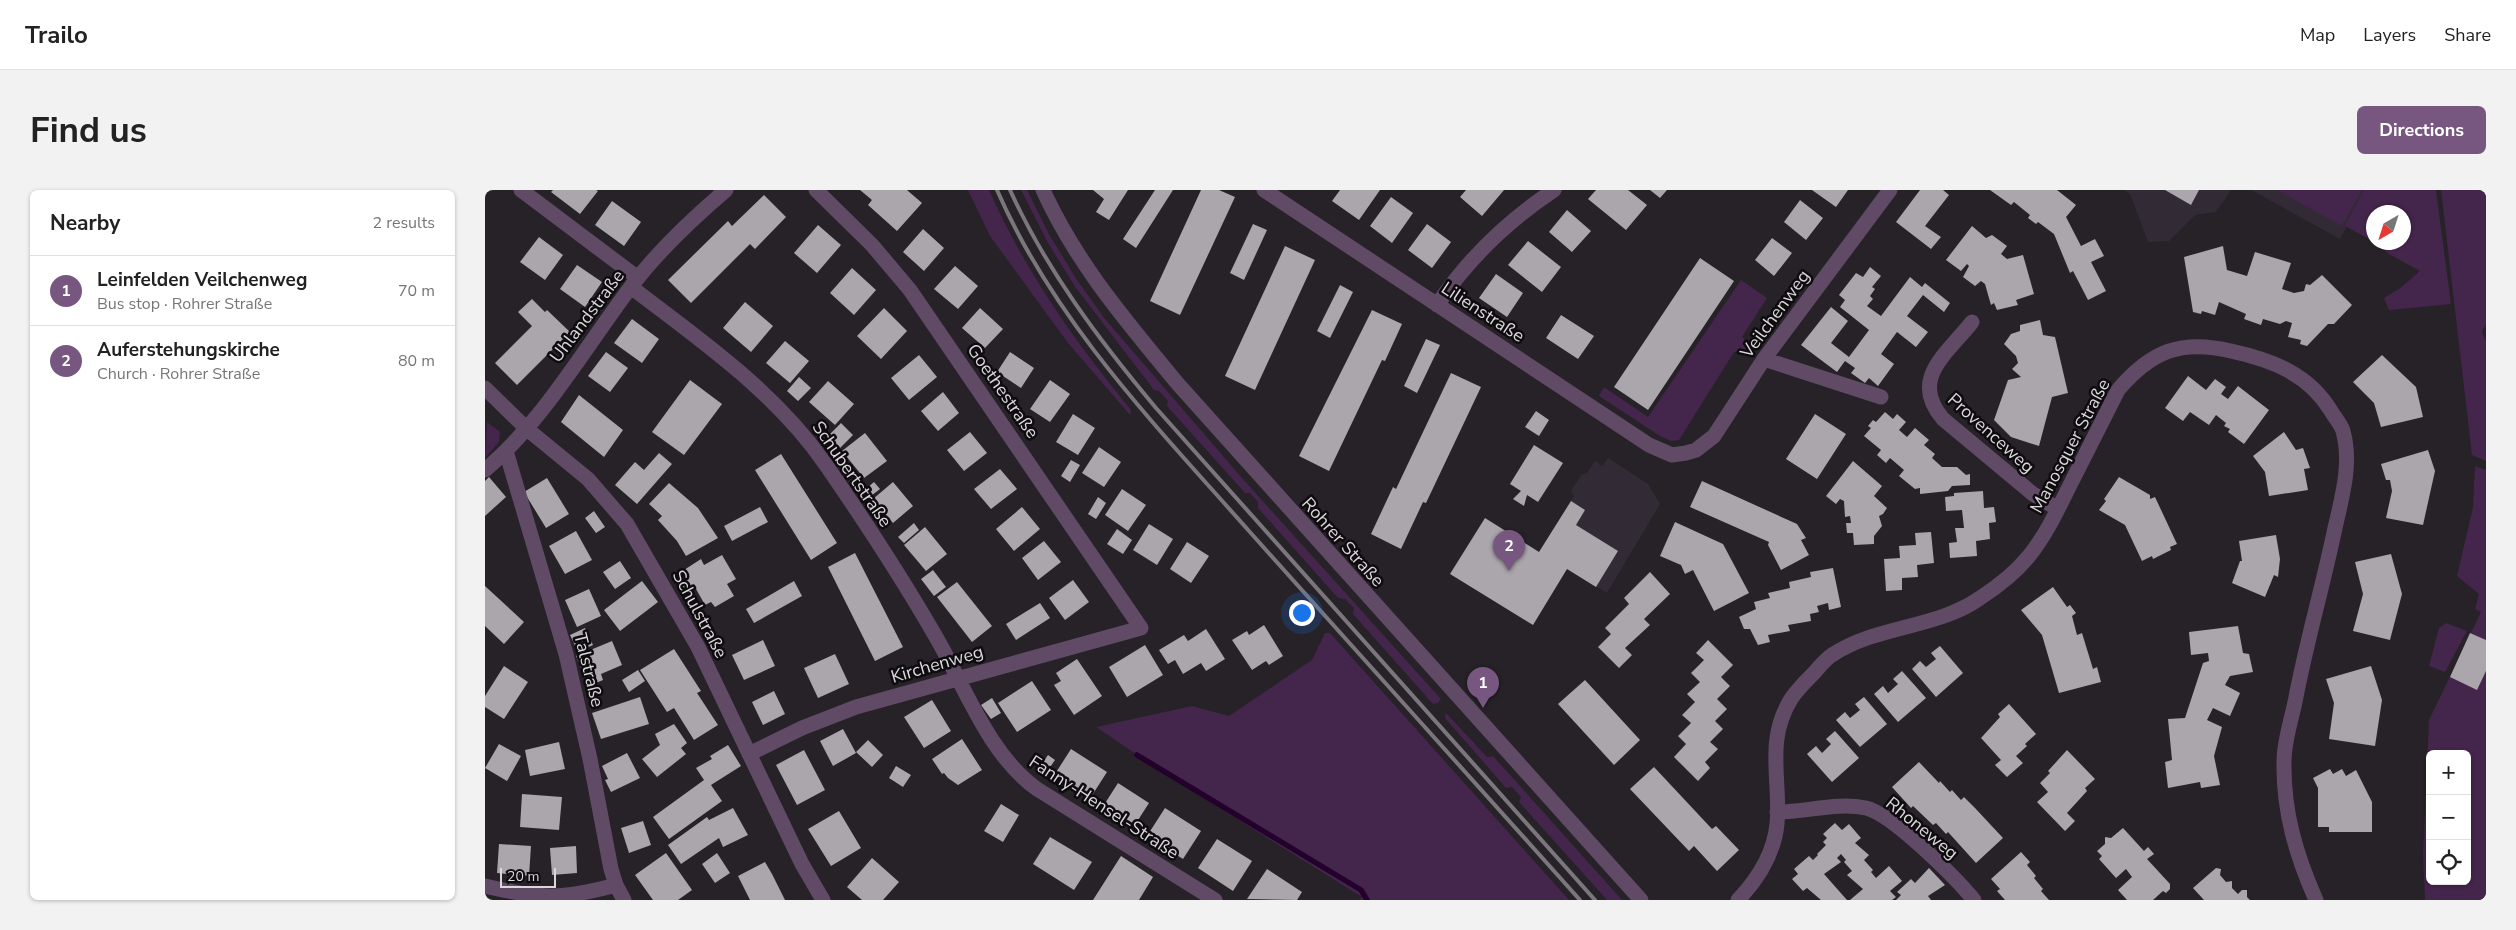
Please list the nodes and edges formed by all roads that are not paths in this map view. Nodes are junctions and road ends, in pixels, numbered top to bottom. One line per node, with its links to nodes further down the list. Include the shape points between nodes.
1 (521, 190): 8 (street, Schubertstraße)
2 (726, 190): 8 (street, Uhlandstraße)
3 (816, 190): 19 (street, Goethestraße, via 872,245 911,290)
4 (1043, 190): 28 (street, Rohrer Straße, via 1079,257 1106,297 1178,384)
5 (1264, 190): 9 (street, Lilienstraße)
6 (1554, 190): 9 (street, via 1527,208 1492,239)
7 (1890, 190): 11 (street, Veilchenweg)
8 (634, 282): 14 (street, Uhlandstraße); 20 (street, Schubertstraße, via 771,399 809,443 887,558)
9 (1437, 304): 16 (street, Lilienstraße, via 1649,445 1672,455)
10 (1972, 322): 18 (street, Provenceweg, via 1930,375 1928,390 1932,405 1943,419 2033,494)
11 (1764, 359): 13 (street); 16 (street, Veilchenweg, via 1714,436 1696,450)
12 (485, 388): 14 (street, Schulstraße)
13 (1881, 397)
14 (527, 429): 15 (street, Uhlandstraße); 21 (street, Schulstraße, via 588,479 627,524 690,632)
15 (506, 451): 17 (street, Uhlandstraße); 23 (street, Talstraße, via 566,654)
16 (1686, 453)
17 (485, 470)
18 (2058, 509): 22 (street, Manosquer Straße, via 2028,557 1979,599 1927,621 1851,644 1830,656 1797,691 1779,724 1776,738); 31 (street, Manosquer Straße, via 2118,390 2152,357 2196,345 2259,357 2294,373 2325,401 2342,430 2347,456 2344,488 2307,640 2284,759 2285,807 2300,865)
19 (1141, 628): 20 (street, Kirchenweg)
20 (957, 677): 21 (street, Kirchenweg, via 837,714); 27 (street, Fanny-Hensel-Straße, via 1017,774)
21 (749, 754): 26 (street, Schulstraße)
22 (1777, 812): 29 (street, Manosquer Straße, via 1770,852 1760,874); 30 (street, Rhoneweg, via 1841,806 1876,812 1911,839)
23 (616, 885): 24 (street, via 567,898 532,896); 25 (street, Talstraße)
24 (485, 886)
25 (624, 900)
26 (823, 900)
27 (1215, 900)
28 (1641, 900)
29 (1738, 900)
30 (1974, 900)
31 (2316, 900)

